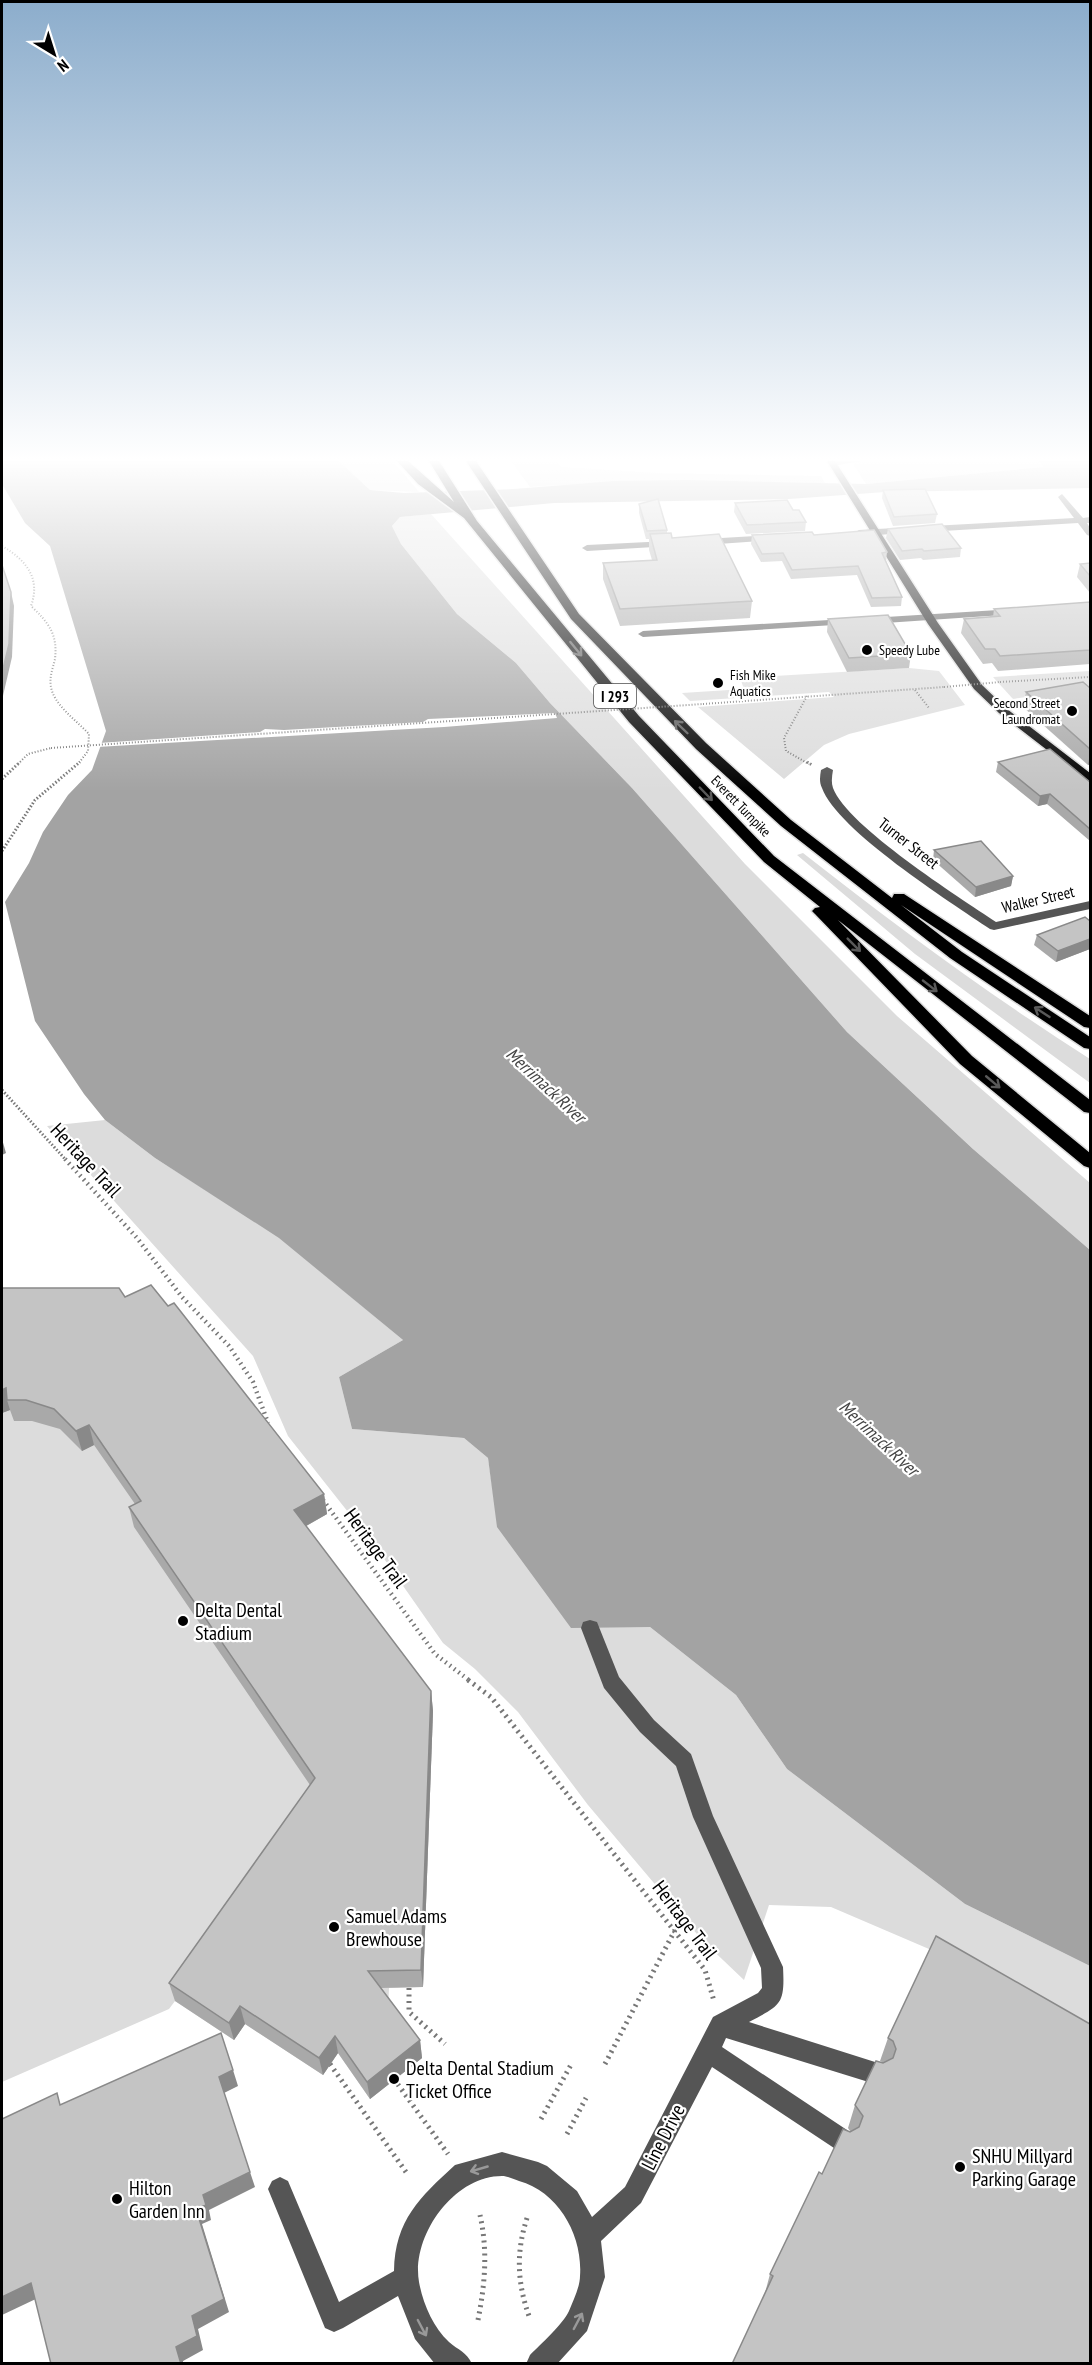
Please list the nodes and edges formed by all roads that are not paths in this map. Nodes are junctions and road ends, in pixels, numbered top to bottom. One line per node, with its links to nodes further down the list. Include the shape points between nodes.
1 (512, 571): 10 (highway, Everett Turnpike / I 293, one-way to 10, via 634,719)
2 (544, 571): 9 (highway, Everett Turnpike / I 293, one-way to 2, via 649,696 575,616)
3 (899, 571): 5 (main road)
4 (1023, 611): 5 (street)
5 (929, 617): 6 (street); 8 (main road, via 988,698)
6 (643, 634)
7 (827, 770): 12 (street, Turner Street, via 825,781 830,793 850,817 883,846)
8 (1090, 778)
9 (786, 823): 13 (highway); 14 (highway, Everett Turnpike / I 293, one-way to 9, via 956,956)
10 (769, 859): 15 (highway, Everett Turnpike / I 293, one-way to 15); 16 (highway, one-way to 16, via 966,1060)
11 (1090, 905): 12 (street, Walker Street)
12 (994, 926)
13 (1090, 1023)
14 (1090, 1044)
15 (1090, 1108)
16 (1090, 1162)
17 (590, 1628): 18 (street, via 611,1682 647,1726 684,1761 703,1817 772,1967 773,1992 766,2001)
18 (721, 2025): 19 (street, Line Drive); 20 (street)
19 (707, 2050): 21 (street); 23 (street, Line Drive, via 633,2195)
20 (875, 2073)
21 (842, 2140)
22 (280, 2189): 24 (street, via 334,2319)
23 (589, 2236): 24 (street, one-way to 24, via 577,2209 559,2186 536,2172 510,2165 483,2166 463,2174 436,2194 419,2218 408,2247); 26 (street, one-way to 23, via 561,2346 579,2323 590,2295 593,2266)
24 (406, 2278): 25 (street, one-way to 25, via 413,2310 429,2340)
25 (459, 2364)
26 (539, 2364)

